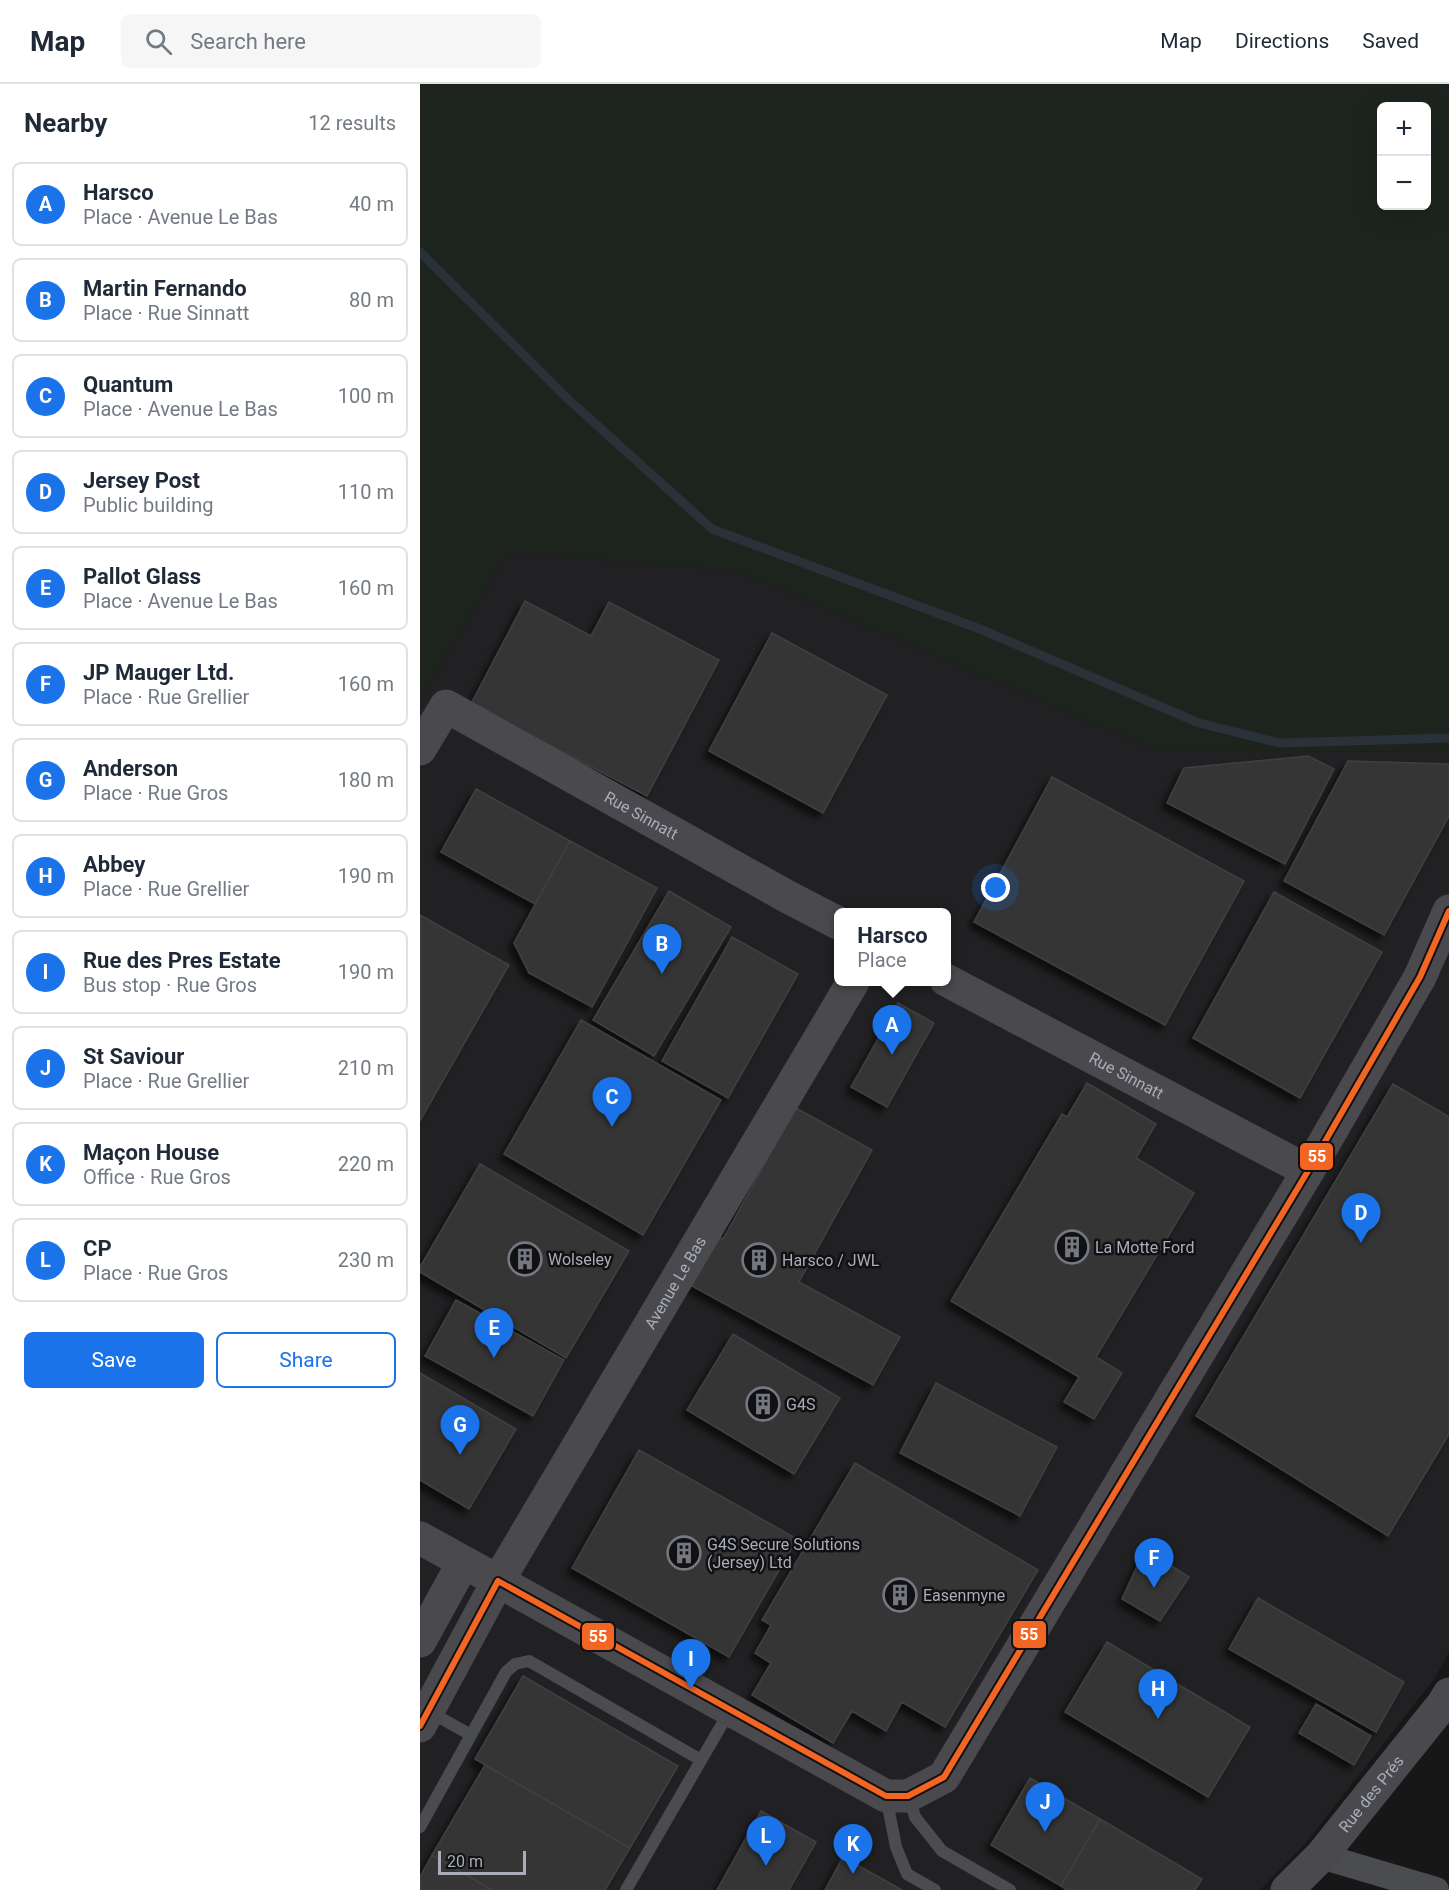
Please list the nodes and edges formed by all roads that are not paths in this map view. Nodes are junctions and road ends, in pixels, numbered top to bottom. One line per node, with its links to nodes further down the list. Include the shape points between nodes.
1 (420, 749): 3 (street, Rue Sinnatt, via 446,706)
2 (1449, 911): 6 (street, via 1420,977)
3 (834, 921)
4 (951, 983): 6 (street, Rue Sinnatt)
5 (850, 986): 9 (street, Avenue Le Bas)
6 (1308, 1171): 16 (street, via 944,1777)
7 (420, 1538): 8 (street)
8 (463, 1563): 9 (street); 10 (street)
9 (498, 1581): 12 (street); 13 (street, Avenue Le Bas)
10 (420, 1641)
11 (1449, 1694): 18 (street, Rue des Prés)
12 (729, 1711): 15 (lane); 16 (street)
13 (424, 1719): 14 (lane)
14 (471, 1735): 15 (lane, via 506,1672 515,1664 529,1661); 17 (lane)
15 (700, 1760): 19 (lane)
16 (897, 1796): 20 (lane, via 896,1847 907,1874); 21 (lane, via 942,1851)
17 (420, 1827)
18 (1322, 1856): 22 (street, Rue des Prés); 23 (street)
19 (626, 1890)
20 (935, 1890)
21 (1010, 1890)
22 (1287, 1890)
23 (1436, 1890)

